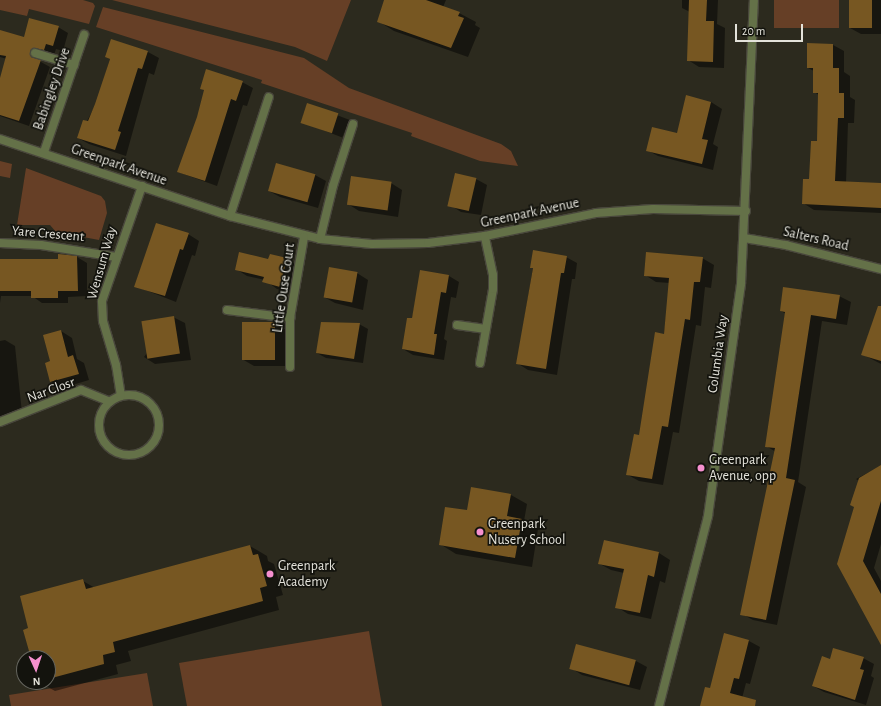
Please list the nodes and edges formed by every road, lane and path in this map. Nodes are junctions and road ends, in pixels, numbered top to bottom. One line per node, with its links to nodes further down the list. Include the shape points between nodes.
1 (754, 0): 10 (street, Columbia Way)
2 (84, 35): 4 (street, Babingley Drive)
3 (35, 53): 4 (street)
4 (74, 65): 8 (street, Babingley Drive)
5 (269, 97): 11 (street)
6 (353, 124): 15 (street, via 333,186)
7 (0, 139): 8 (street, Greenpark Avenue)
8 (44, 152): 9 (street, Greenpark Avenue)
9 (142, 186): 11 (street, Greenpark Avenue); 17 (street, Wensum Way)
10 (746, 211): 12 (street, Greenpark Avenue, via 653,209 596,213); 14 (street, Columbia Way)
11 (230, 216): 13 (street, Greenpark Avenue)
12 (485, 236): 15 (street, Greenpark Avenue, via 402,245); 22 (street, via 493,275)
13 (304, 237): 15 (street, Greenpark Avenue); 20 (street, Little Ouse Court)
14 (744, 238): 18 (street, Salters Road, via 786,245); 28 (street, Columbia Way, via 741,284 708,516)
15 (320, 239)
16 (0, 243): 17 (street, Yare Crescent, via 41,244)
17 (116, 257): 25 (street, Wensum Way, via 102,301 103,321 116,365)
18 (881, 269)
19 (227, 310): 20 (street)
20 (290, 318): 24 (street, Little Ouse Court)
21 (457, 325): 22 (street)
22 (486, 329): 23 (street)
23 (480, 363)
24 (290, 367)
25 (121, 396): 26 (street); 26 (street, via 135,395 148,401 156,412 159,426 156,439 147,449 134,454 121,454 109,448 101,437 98,424 101,412)
26 (110, 402): 27 (street, Nar Closr, via 81,390)
27 (0, 422)
28 (659, 706)

